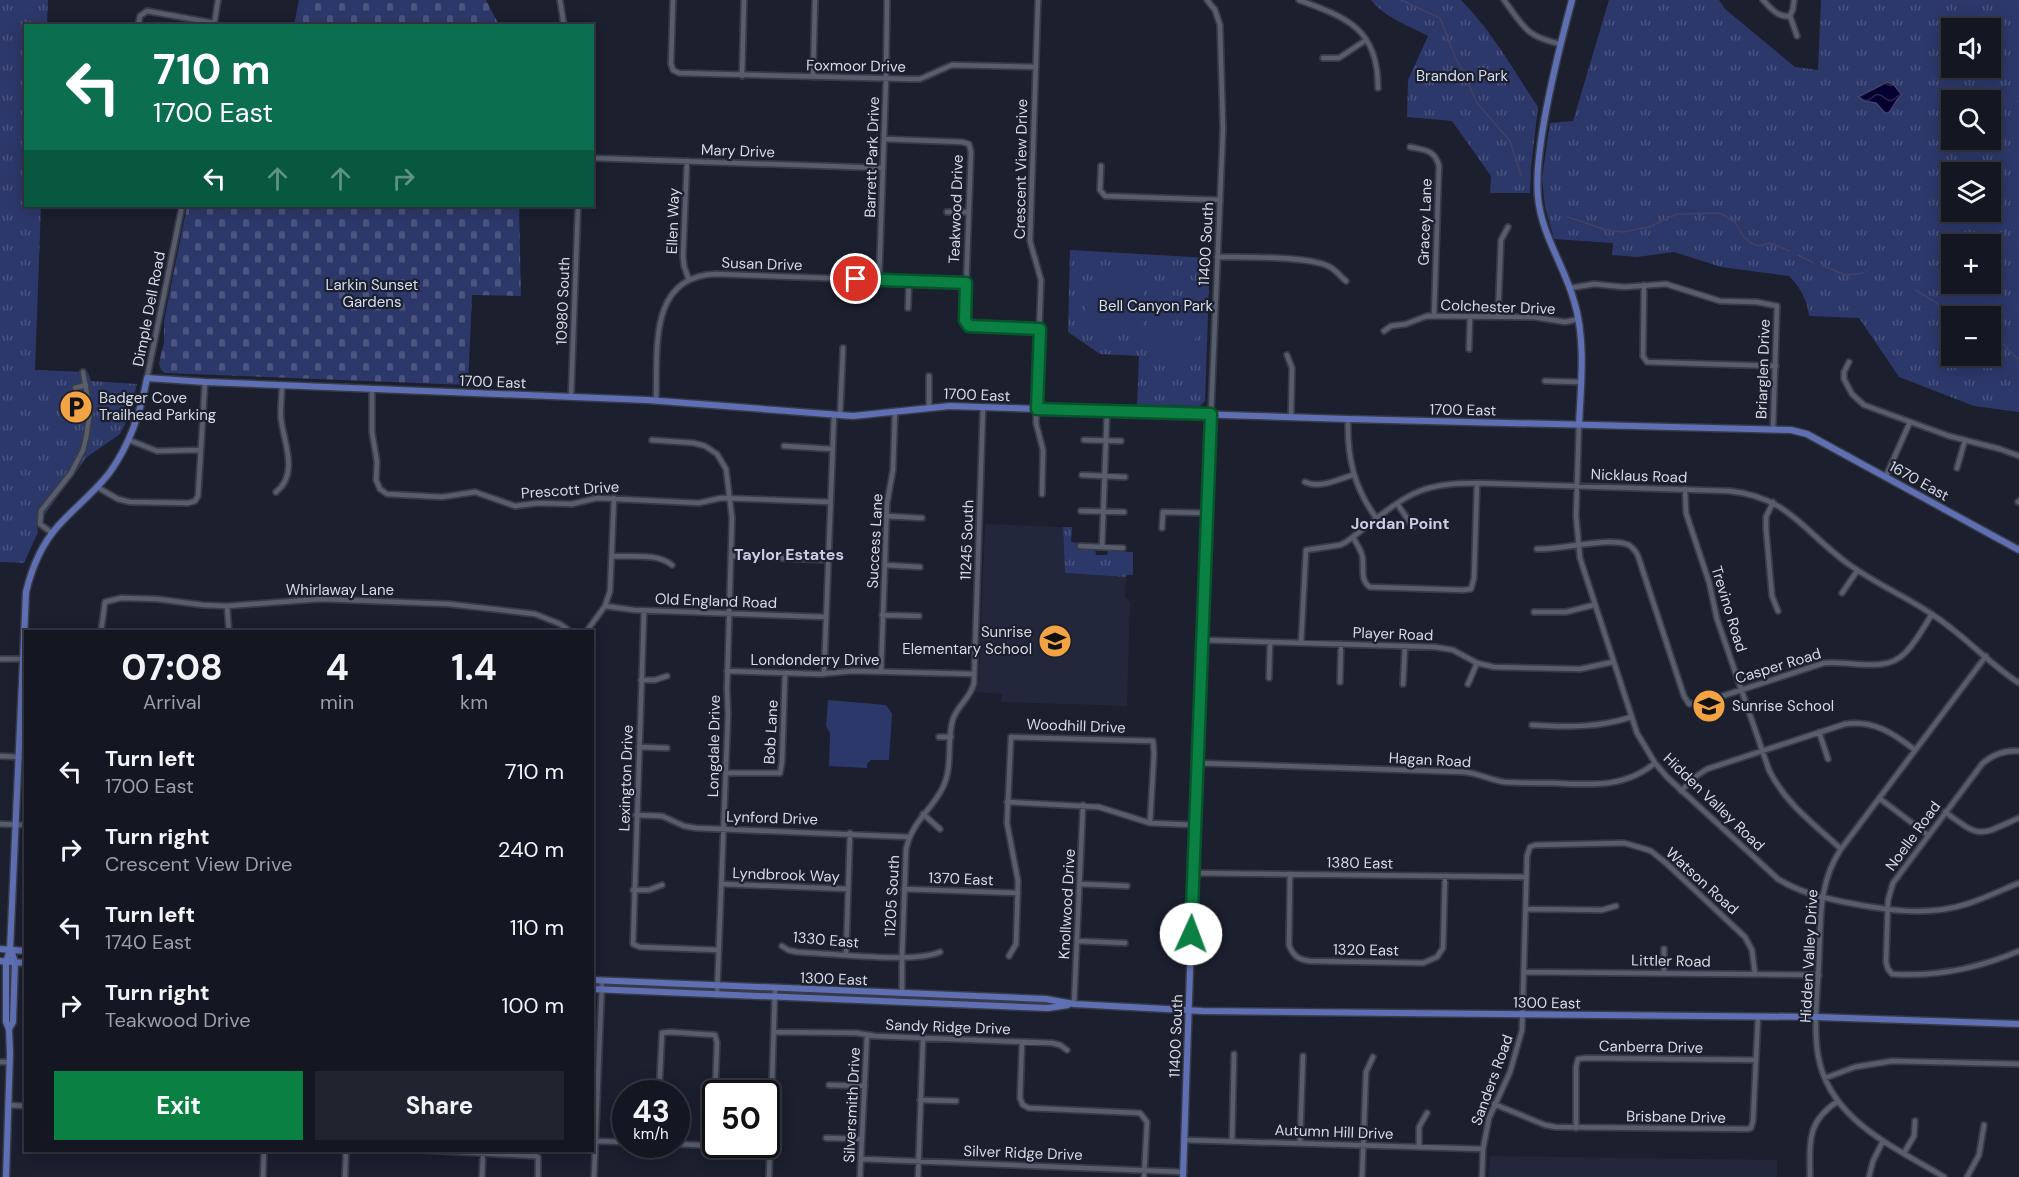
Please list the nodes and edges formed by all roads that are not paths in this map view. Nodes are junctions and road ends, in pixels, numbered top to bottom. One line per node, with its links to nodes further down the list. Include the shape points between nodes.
1 (218, 0): 16 (street)
2 (560, 0): 17 (street)
3 (673, 0): 23 (street, Foxmoor Drive, via 673,70)
4 (744, 0): 23 (street)
5 (815, 0): 24 (street)
6 (887, 0): 25 (street, Barrett Park Drive)
7 (1038, 0): 22 (street, Crescent View Drive)
8 (1206, 0): 33 (street, 11400 South, via 1215,10 1221,33)
9 (1299, 0): 19 (street, via 1340,16)
10 (1504, 0): 20 (street, via 1531,35)
11 (1572, 0): 20 (main road)
12 (1763, 0): 14 (street, via 1778,14)
13 (1794, 0): 14 (street)
14 (1790, 16): 18 (street)
15 (138, 24): 16 (street, via 140,16 147,11)
16 (214, 24)
17 (564, 24)
18 (1797, 36)
19 (1366, 40): 21 (street, via 1339,58); 26 (street, via 1377,61)
20 (1561, 44): 46 (main road, via 1547,104 1538,188 1546,234)
21 (1323, 58)
22 (1036, 67): 25 (street, Foxmoor Drive, via 961,64 944,67 920,79); 52 (street, Crescent View Drive, via 1030,241 1041,280)
23 (742, 75): 24 (street, Foxmoor Drive)
24 (813, 77): 25 (street, Foxmoor Drive)
25 (886, 79): 27 (street, Barrett Park Drive)
26 (1378, 88)
27 (884, 139): 32 (street, Barrett Park Drive); 37 (street, Teakwood Drive, via 969,144)
28 (1410, 147): 48 (street, Gracey Lane, via 1430,151 1439,166)
29 (594, 158): 30 (street, Mary Drive)
30 (687, 161): 32 (street, Mary Drive); 40 (street, Ellen Way, via 683,256)
31 (1101, 166): 33 (street, via 1100,190 1105,196)
32 (883, 168): 41 (street, Barrett Park Drive)
33 (1220, 200): 39 (street, 11400 South)
34 (182, 207): 61 (street, Dimple Dell Road)
35 (578, 207): 69 (street, 10980 South)
36 (947, 212): 37 (street)
37 (969, 212): 44 (street, Teakwood Drive)
38 (1508, 227): 49 (street, via 1501,240)
39 (1216, 257): 43 (street, via 1313,261 1331,266); 76 (street, 11400 South)
40 (689, 280): 41 (street, Susan Drive, via 716,274); 70 (street, via 672,295 662,312)
41 (879, 280): 42 (street, Susan Drive)
42 (909, 280): 44 (street, Susan Drive); 47 (street)
43 (1346, 280)
44 (966, 283): 52 (street, Teakwood Drive, via 967,324)
45 (1644, 285): 46 (street, Briarglen Drive, via 1594,284); 58 (street, Briarglen Drive, via 1666,284 1720,301 1777,306); 58 (street, via 1643,356 1647,362)
46 (1570, 288): 51 (main road)
47 (908, 308)
48 (1434, 316): 50 (street, Colchester Drive); 53 (street, Colchester Drive)
49 (1498, 316): 50 (street, Colchester Drive); 51 (street, Colchester Drive)
50 (1470, 318): 55 (street)
51 (1579, 319): 64 (main road)
52 (1040, 329): 73 (street, Crescent View Drive)
53 (1384, 331)
54 (843, 348): 77 (street)
55 (1469, 349)
56 (1287, 355): 78 (street, via 1292,368)
57 (1849, 362): 80 (street, via 1844,379 1858,400)
58 (1776, 366): 82 (street, Briarglen Drive)
59 (83, 372): 65 (street)
60 (929, 376): 71 (street)
61 (147, 378): 63 (main road, 1700 East); 84 (main road, Dimple Dell Road)
62 (1545, 381): 64 (street)
63 (205, 382): 66 (main road, 1700 East); 92 (street)
64 (1580, 382): 81 (main road)
65 (86, 385): 67 (street); 121 (street, via 90,411 83,450 39,515 40,524)
66 (282, 385): 68 (main road, 1700 East); 105 (street, via 281,420 288,468 286,481)
67 (75, 388)
68 (372, 389): 69 (main road, 1700 East); 107 (street, Prescott Drive, via 376,480 387,494 442,497 476,492 515,506)
69 (571, 397): 70 (main road, 1700 East)
70 (656, 400): 77 (main road, 1700 East)
71 (929, 406): 72 (main road, 1700 East); 75 (main road, 1700 East)
72 (983, 407): 73 (main road, 1700 East); 168 (street, 11245 South)
73 (1037, 409): 74 (main road, 1700 East); 106 (street, Crescent View Drive, via 1036,423 1043,450)
74 (1107, 411): 76 (main road, 1700 East); 88 (street)
75 (895, 412): 77 (main road, 1700 East); 116 (street, Success Lane, via 893,470)
76 (1211, 414): 78 (main road, 1700 East); 115 (main road, 11400 South)
77 (837, 415): 91 (street)
78 (1290, 417): 79 (main road, 1700 East)
79 (1348, 419): 81 (main road, 1700 East); 96 (street)
80 (1910, 422): 86 (street); 98 (street)
81 (1580, 424): 82 (main road, 1700 East); 102 (street, Hidden Valley Road)
82 (1773, 428): 83 (main road, 1700 East)
83 (1807, 434): 98 (main road, 1670 East)
84 (129, 440): 92 (street, via 157,452); 103 (main road, Dimple Dell Road)
85 (1084, 440): 88 (street)
86 (1965, 440): 93 (street); 94 (street)
87 (652, 441): 108 (street, Longdale Drive, via 694,443 711,450 726,469)
88 (1106, 441): 89 (street); 97 (street)
89 (1121, 441)
90 (784, 446): 91 (street)
91 (832, 449): 109 (street)
92 (200, 450): 103 (street, via 195,501 130,502)
93 (2019, 456)
94 (1957, 468)
95 (1082, 475): 97 (street)
96 (1353, 475): 100 (street, via 1320,484); 118 (street)
97 (1104, 476): 99 (street); 113 (street)
98 (1886, 476): 128 (main road, 1670 East)
99 (1125, 477)
100 (1305, 482)
101 (1477, 483): 102 (street, Nicklaus Road); 111 (street, Nicklaus Road, via 1426,489); 122 (street, via 1471,589 1370,587 1364,579 1362,556)
102 (1577, 486): 104 (street, Nicklaus Road); 124 (street, Hidden Valley Road)
103 (97, 487): 121 (main road, Dimple Dell Road)
104 (1685, 489): 110 (street, Nicklaus Road, via 1738,492); 176 (street, Trevino Road, via 1686,513)
105 (276, 492)
106 (1042, 494)
107 (614, 498): 108 (street, Prescott Drive, via 699,503); 129 (street)
108 (731, 498): 109 (street, Prescott Drive); 130 (street, Longdale Drive)
109 (831, 502): 131 (street)
110 (1773, 502): 135 (street, Nicklaus Road); 141 (street, via 1766,517 1766,529 1772,596)
111 (1398, 505): 118 (street, Nicklaus Road); 119 (street)
112 (1081, 511): 113 (street)
113 (1103, 512): 114 (street); 125 (street)
114 (1124, 512)
115 (1207, 513): 120 (street, via 1164,512); 154 (main road, 11400 South)
116 (886, 516): 117 (street); 133 (street, Success Lane)
117 (922, 518)
118 (1377, 519): 122 (street, Nicklaus Road)
119 (1413, 527)
120 (1162, 528)
121 (52, 533): 148 (main road, Dimple Dell Road, via 35,562 25,604)
122 (1353, 537): 156 (street, Nicklaus Road, via 1340,545 1306,550)
123 (1080, 546): 125 (street)
124 (1578, 546): 127 (street); 137 (street, Hidden Valley Road); 176 (street, Casper Road, via 1625,544 1636,552 1689,705)
125 (1102, 547): 126 (street)
126 (1123, 548)
127 (1537, 549)
128 (2019, 550)
129 (612, 556): 132 (street, via 656,558); 139 (street)
130 (731, 556): 131 (street); 143 (street, Longdale Drive)
131 (828, 560): 147 (street)
132 (672, 565)
133 (885, 566): 134 (street); 145 (street, Success Lane)
134 (920, 567)
135 (1857, 570): 136 (street); 144 (street, Nicklaus Road)
136 (1842, 593)
137 (1594, 605): 142 (street, via 1566,612); 162 (street, Hidden Valley Road)
138 (227, 606): 149 (street, Whirlaway Lane, via 121,598 105,602); 150 (street); 151 (street, Whirlaway Lane, via 321,599 448,604 535,614)
139 (605, 606): 140 (street, Old England Road); 152 (street)
140 (644, 611): 143 (street, Old England Road); 171 (street, Lexington Drive)
141 (1778, 611)
142 (1534, 612)
143 (729, 613): 147 (street, Old England Road); 164 (street, Longdale Drive)
144 (1932, 614): 159 (street, Nicklaus Road); 176 (street, Casper Road, via 1905,654 1890,663 1824,663)
145 (882, 615): 146 (street); 165 (street, Success Lane)
146 (919, 616)
147 (826, 617): 167 (street)
148 (24, 630)
149 (101, 630)
150 (229, 630)
151 (568, 630)
152 (587, 630)
153 (24, 632): 161 (main road, Dimple Dell Road)
154 (1203, 640): 155 (street, Player Road); 190 (main road, 11400 South)
155 (1270, 642): 156 (street, Player Road); 170 (street)
156 (1301, 643): 157 (street, Player Road)
157 (1341, 644): 158 (street, Player Road); 172 (street)
158 (1405, 646): 163 (street, Player Road, via 1444,648); 174 (street)
159 (1986, 656): 173 (street, Nicklaus Road); 184 (street, Hidden Valley Drive)
160 (0, 658): 161 (street)
161 (23, 659): 188 (main road, Dimple Dell Road)
162 (1613, 662): 163 (street, Player Road, via 1567,670); 177 (street, Hidden Valley Road)
163 (1477, 663): 175 (street)
164 (727, 672): 166 (street, Londonderry Drive); 192 (street, Longdale Drive)
165 (881, 672): 167 (street, Londonderry Drive); 168 (street, Londonderry Drive)
166 (786, 674): 167 (street, Londonderry Drive); 192 (street, Bob Lane, via 780,773)
167 (824, 674)
168 (974, 674): 181 (street, 11205 South, via 970,694 954,717)
169 (667, 676): 171 (street)
170 (1269, 678)
171 (641, 680): 182 (street, Lexington Drive)
172 (1340, 682)
173 (2019, 683)
174 (1403, 684)
175 (1468, 684)
176 (1742, 689): 185 (street, Trevino Road)
177 (1631, 717): 178 (street, via 1585,727); 191 (street, Hidden Valley Road)
178 (1532, 725)
179 (1819, 732): 184 (street, via 1845,724 1870,724 1892,733); 185 (street); 189 (street)
180 (939, 737): 181 (street)
181 (951, 737): 198 (street, 11205 South, via 947,779)
182 (639, 747): 183 (street); 199 (street, Lexington Drive)
183 (667, 748)
184 (1915, 750): 194 (street, Hidden Valley Drive)
185 (1762, 751): 193 (street, via 1707,769); 212 (street, Trevino Road, via 1781,791)
186 (2019, 751): 197 (street, Noelle Road, via 2003,752 1988,759)
187 (0, 756): 188 (street)
188 (20, 757): 203 (main road, Dimple Dell Road)
189 (1828, 759)
190 (1197, 763): 191 (street, Hagan Road, via 1464,772 1503,782 1598,785 1624,780); 205 (main road, 11400 South)
191 (1654, 763): 193 (street, Hidden Valley Road)
192 (726, 773): 206 (street, Longdale Drive)
193 (1681, 790): 226 (street, Hidden Valley Road, via 1778,879)
194 (1879, 798): 209 (street); 212 (street, Hidden Valley Drive)
195 (1007, 802): 196 (street); 201 (street, Woodhill Drive, via 1011,736 1153,741); 225 (street, Woodhill Drive)
196 (1083, 805): 201 (street, via 1106,808); 218 (street, Knollwood Drive)
197 (1946, 812): 200 (street, via 1968,829 1983,833); 209 (street, Noelle Road)
198 (923, 814): 207 (street); 210 (street, 11205 South)
199 (636, 815): 206 (street, Lynford Drive, via 662,816 690,827); 224 (street, Lexington Drive)
200 (2019, 818)
201 (1150, 823): 205 (street)
202 (0, 824): 203 (street)
203 (16, 824): 204 (street); 235 (main road, Dimple Dell Road)
204 (24, 825)
205 (1195, 825): 213 (main road, 11400 South)
206 (724, 829): 208 (street, Lynford Drive); 220 (street, Longdale Drive)
207 (940, 829)
208 (850, 833): 210 (street, Lynford Drive); 222 (street)
209 (1928, 835): 229 (street, Noelle Road, via 1893,883)
210 (909, 837): 223 (street, 11205 South)
211 (1530, 847): 216 (street, Sanders Road); 248 (street, Watson Road, via 1624,843 1651,851 1745,937 1754,958)
212 (1841, 849): 226 (street, Hidden Valley Drive, via 1828,872)
213 (1193, 873): 214 (street, 1380 East); 260 (main road, 11400 South)
214 (1290, 874): 215 (street, 1380 East); 215 (street, 1320 East, via 1289,941 1299,959 1424,963 1440,954 1444,941)
215 (1445, 876): 216 (street, 1380 East)
216 (1526, 877): 228 (street, Sanders Road)
217 (2019, 883): 229 (street, Hidden Valley Road, via 1943,909)
218 (1081, 884): 221 (street); 230 (street, Knollwood Drive)
219 (662, 885): 224 (street)
220 (722, 885): 222 (street, Lyndbrook Way); 236 (street, Longdale Drive)
221 (1127, 886)
222 (848, 889): 240 (street)
223 (904, 889): 225 (street, 1370 East); 242 (street, 11205 South)
224 (633, 890): 236 (street, Lexington Drive, via 633,945)
225 (1018, 892): 241 (street, Woodhill Drive, via 1016,944)
226 (1822, 897): 229 (street, Hidden Valley Road); 249 (street, Hidden Valley Drive)
227 (1616, 906): 228 (street, via 1602,910)
228 (1526, 909): 246 (street, Sanders Road)
229 (1888, 911): 238 (street, Noelle Road, via 1886,962 1892,974 1954,971)
230 (1077, 941): 231 (street); 259 (street, Knollwood Drive)
231 (1125, 943)
232 (782, 946): 240 (street, 1330 East, via 797,952)
233 (0, 949): 235 (main road)
234 (1664, 949): 247 (street)
235 (10, 950): 237 (main road); 243 (main road); 244 (main road)
236 (720, 950): 252 (street, Longdale Drive)
237 (24, 951)
238 (2019, 951)
239 (940, 952): 242 (street, 1330 East)
240 (846, 955): 242 (street, 1330 East)
241 (1008, 956)
242 (902, 957): 256 (street, 11205 South)
243 (3, 961): 244 (main road); 265 (main road)
244 (15, 962): 245 (main road); 265 (main road, via 13,1022)
245 (24, 963)
246 (1524, 972): 247 (street, Littler Road); 261 (street, Sanders Road)
247 (1664, 973): 248 (street, Littler Road)
248 (1755, 974): 249 (street, Littler Road)
249 (1819, 975): 263 (street, Hidden Valley Drive)
250 (594, 980): 251 (main road, 1300 East)
251 (602, 981): 252 (main road, 1300 East); 255 (street)
252 (717, 986): 253 (main road, 1300 East); 257 (street, Longdale Drive)
253 (775, 988): 256 (main road, 1300 East); 258 (street)
254 (594, 989): 255 (main road, 1300 East)
255 (602, 990): 257 (main road, 1300 East); 296 (street)
256 (902, 993): 259 (main road, 1300 East, via 1046,999)
257 (717, 994): 258 (main road, 1300 East)
258 (775, 997): 259 (main road, 1300 East, via 1048,1008); 266 (street)
259 (1074, 1004): 260 (main road, 1300 East)
260 (1189, 1010): 261 (main road, 1300 East); 297 (main road, 11400 South)
261 (1523, 1015): 262 (main road, 1300 East); 287 (street, Sanders Road, via 1515,1059)
262 (1758, 1017): 263 (main road, 1300 East); 274 (street, Brisbane Drive)
263 (1817, 1017): 264 (main road, 1300 East); 278 (street, Hidden Valley Drive, via 1818,1055)
264 (2019, 1024)
265 (9, 1029): 276 (main road)
266 (774, 1032): 267 (street, Sandy Ridge Drive); 281 (street)
267 (867, 1035): 268 (street, Sandy Ridge Drive); 283 (street, Silversmith Drive)
268 (922, 1038): 269 (street, Sandy Ridge Drive); 284 (street)
269 (1023, 1042): 270 (street, via 1052,1043); 312 (street, Sandy Ridge Drive, via 1023,1105 1140,1113 1147,1122)
270 (1067, 1050)
271 (1234, 1054): 299 (street)
272 (1303, 1056): 301 (street)
273 (1373, 1058): 302 (street, via 1366,1072)
274 (1756, 1060): 293 (street, Brisbane Drive, via 1751,1128); 293 (street, Canberra Drive, via 1578,1059)
275 (0, 1062): 276 (street)
276 (10, 1062): 288 (main road)
277 (2019, 1064): 278 (street, via 1892,1061 1855,1067)
278 (1825, 1078): 286 (street, Hidden Valley Drive)
279 (660, 1080): 280 (street, via 662,1033 670,1032 715,1035)
280 (716, 1080)
281 (772, 1080)
282 (829, 1085): 283 (street)
283 (865, 1086): 295 (street, Silversmith Drive)
284 (920, 1100): 285 (street); 311 (street)
285 (956, 1101)
286 (1838, 1101): 300 (street, Hidden Valley Drive, via 1853,1120); 326 (street, via 1814,1125)
287 (1494, 1104): 293 (street, Brisbane Drive, via 1545,1125); 304 (street, Sanders Road)
288 (8, 1105): 289 (street); 314 (main road)
289 (24, 1106)
290 (1427, 1113): 303 (street, via 1419,1127)
291 (1915, 1121): 308 (street, via 1914,1136)
292 (1984, 1125): 329 (street, via 1979,1155)
293 (1576, 1128)
294 (826, 1138): 295 (street)
295 (862, 1139): 310 (street, Silversmith Drive)
296 (596, 1140): 298 (street); 319 (street)
297 (1185, 1140): 299 (street, Autumn Hill Drive); 313 (main road, 11400 South)
298 (612, 1141)
299 (1232, 1141): 301 (street, Autumn Hill Drive)
300 (1884, 1141): 308 (street, Hidden Valley Drive); 327 (street)
301 (1300, 1142): 302 (street, Autumn Hill Drive)
302 (1363, 1146): 303 (street, Autumn Hill Drive); 324 (street)
303 (1419, 1147): 304 (street, Autumn Hill Drive)
304 (1483, 1149): 325 (street, Sanders Road)
305 (264, 1152): 315 (street)
306 (346, 1152): 316 (street)
307 (483, 1152): 317 (street); 318 (street, via 537,1157)
308 (1904, 1153): 328 (street, Hidden Valley Drive)
309 (770, 1158): 320 (street)
310 (861, 1159): 311 (street, Silver Ridge Drive); 321 (street, Silversmith Drive)
311 (918, 1161): 312 (street, Silver Ridge Drive); 322 (street)
312 (1145, 1170): 313 (street, Silver Ridge Drive); 323 (street)
313 (1183, 1175)
314 (6, 1177)
315 (263, 1177)
316 (345, 1177)
317 (482, 1177)
318 (538, 1177)
319 (594, 1177)
320 (769, 1177)
321 (860, 1177)
322 (918, 1177)
323 (1144, 1177)
324 (1362, 1177)
325 (1482, 1177)
326 (1810, 1177)
327 (1869, 1177)
328 (1944, 1177)
329 (1967, 1177)

